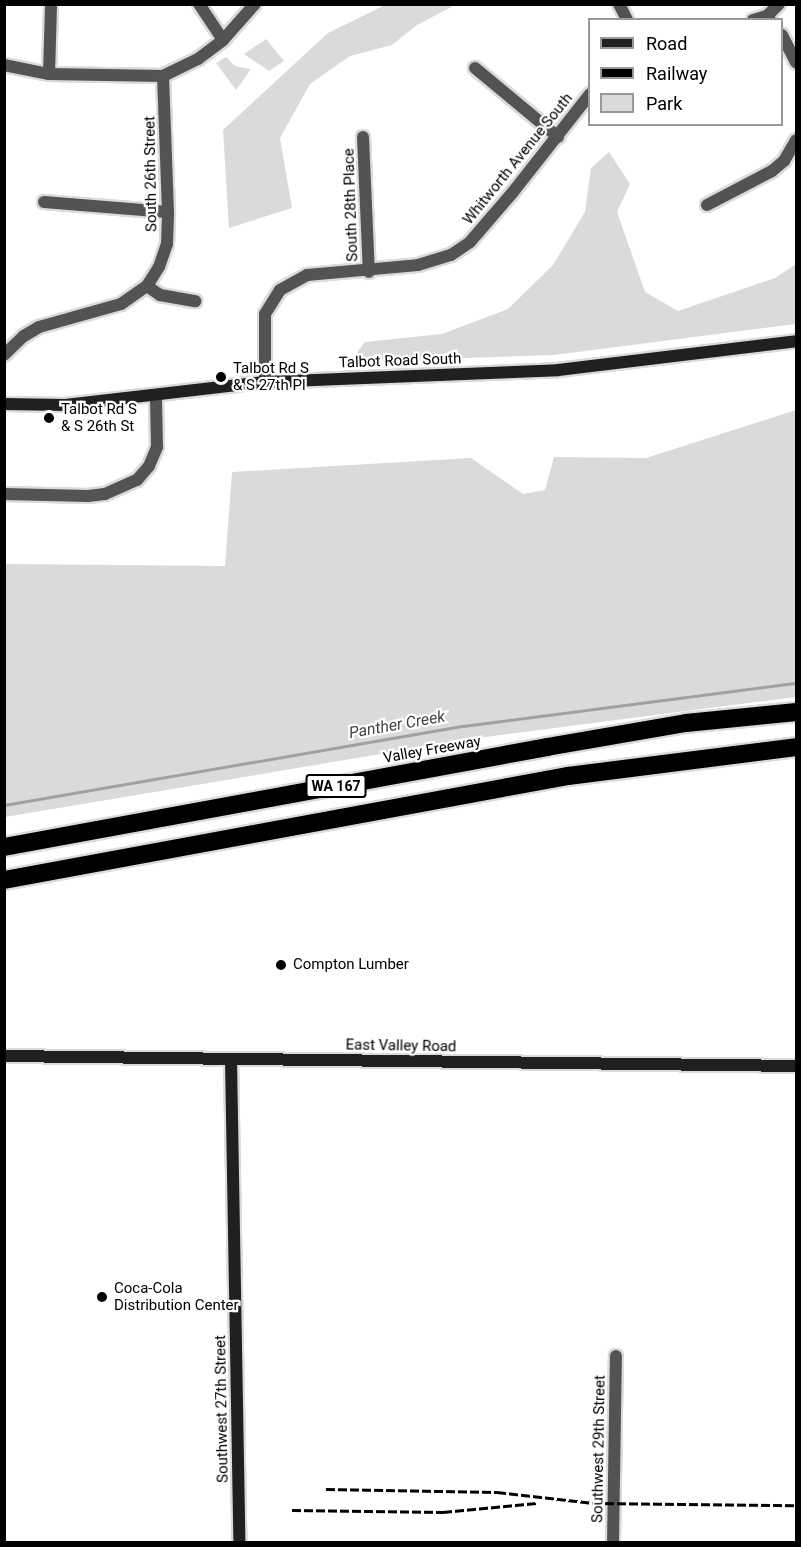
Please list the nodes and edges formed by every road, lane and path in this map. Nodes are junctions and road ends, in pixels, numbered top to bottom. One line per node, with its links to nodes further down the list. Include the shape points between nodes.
1 (199, 4): 9 (street)
2 (255, 4): 9 (street)
3 (619, 4): 6 (street)
4 (778, 4): 7 (street)
5 (51, 6): 13 (street)
6 (626, 18)
7 (768, 18)
8 (783, 37): 10 (street)
9 (223, 40): 14 (street, via 198,59)
10 (796, 63)
11 (4, 65): 13 (street)
12 (475, 68): 17 (street)
13 (49, 74): 14 (street)
14 (163, 76): 21 (street, South 26th Street)
15 (588, 97): 17 (street, Whitworth Avenue South)
16 (363, 137): 22 (street, South 28th Place)
17 (558, 137): 22 (street, Whitworth Avenue South, via 461,249 418,265)
18 (796, 140): 20 (street, via 784,161 772,171)
19 (44, 202): 21 (street)
20 (707, 205)
21 (168, 212): 23 (street, South 26th Street, via 167,244)
22 (369, 272): 27 (street, Whitworth Avenue South, via 308,275 280,290 265,314)
23 (147, 285): 24 (street, via 160,296); 26 (street, via 100,312 39,327)
24 (195, 301)
25 (796, 341): 27 (street, Talbot Road South, via 558,370)
26 (4, 355)
27 (265, 382): 28 (street, Talbot Road South)
28 (156, 398): 29 (street, Talbot Road South, via 66,405); 30 (street, via 157,447 149,466 137,480 105,494 88,496)
29 (4, 404)
30 (4, 494)
31 (796, 712): 33 (highway, Valley Freeway / WA 167, via 687,723)
32 (796, 720): 33 (highway, via 693,732)
33 (668, 729): 35 (highway, Valley Freeway / WA 167, via 547,747)
34 (796, 747): 36 (highway, WA 167, via 568,776)
35 (4, 847)
36 (4, 880)
37 (4, 1056): 38 (street, East Valley Road)
38 (231, 1060): 39 (street, East Valley Road); 41 (street, Southwest 27th Street)
39 (796, 1066)
40 (616, 1356): 42 (street, Southwest 29th Street)
41 (239, 1542)
42 (613, 1542)

